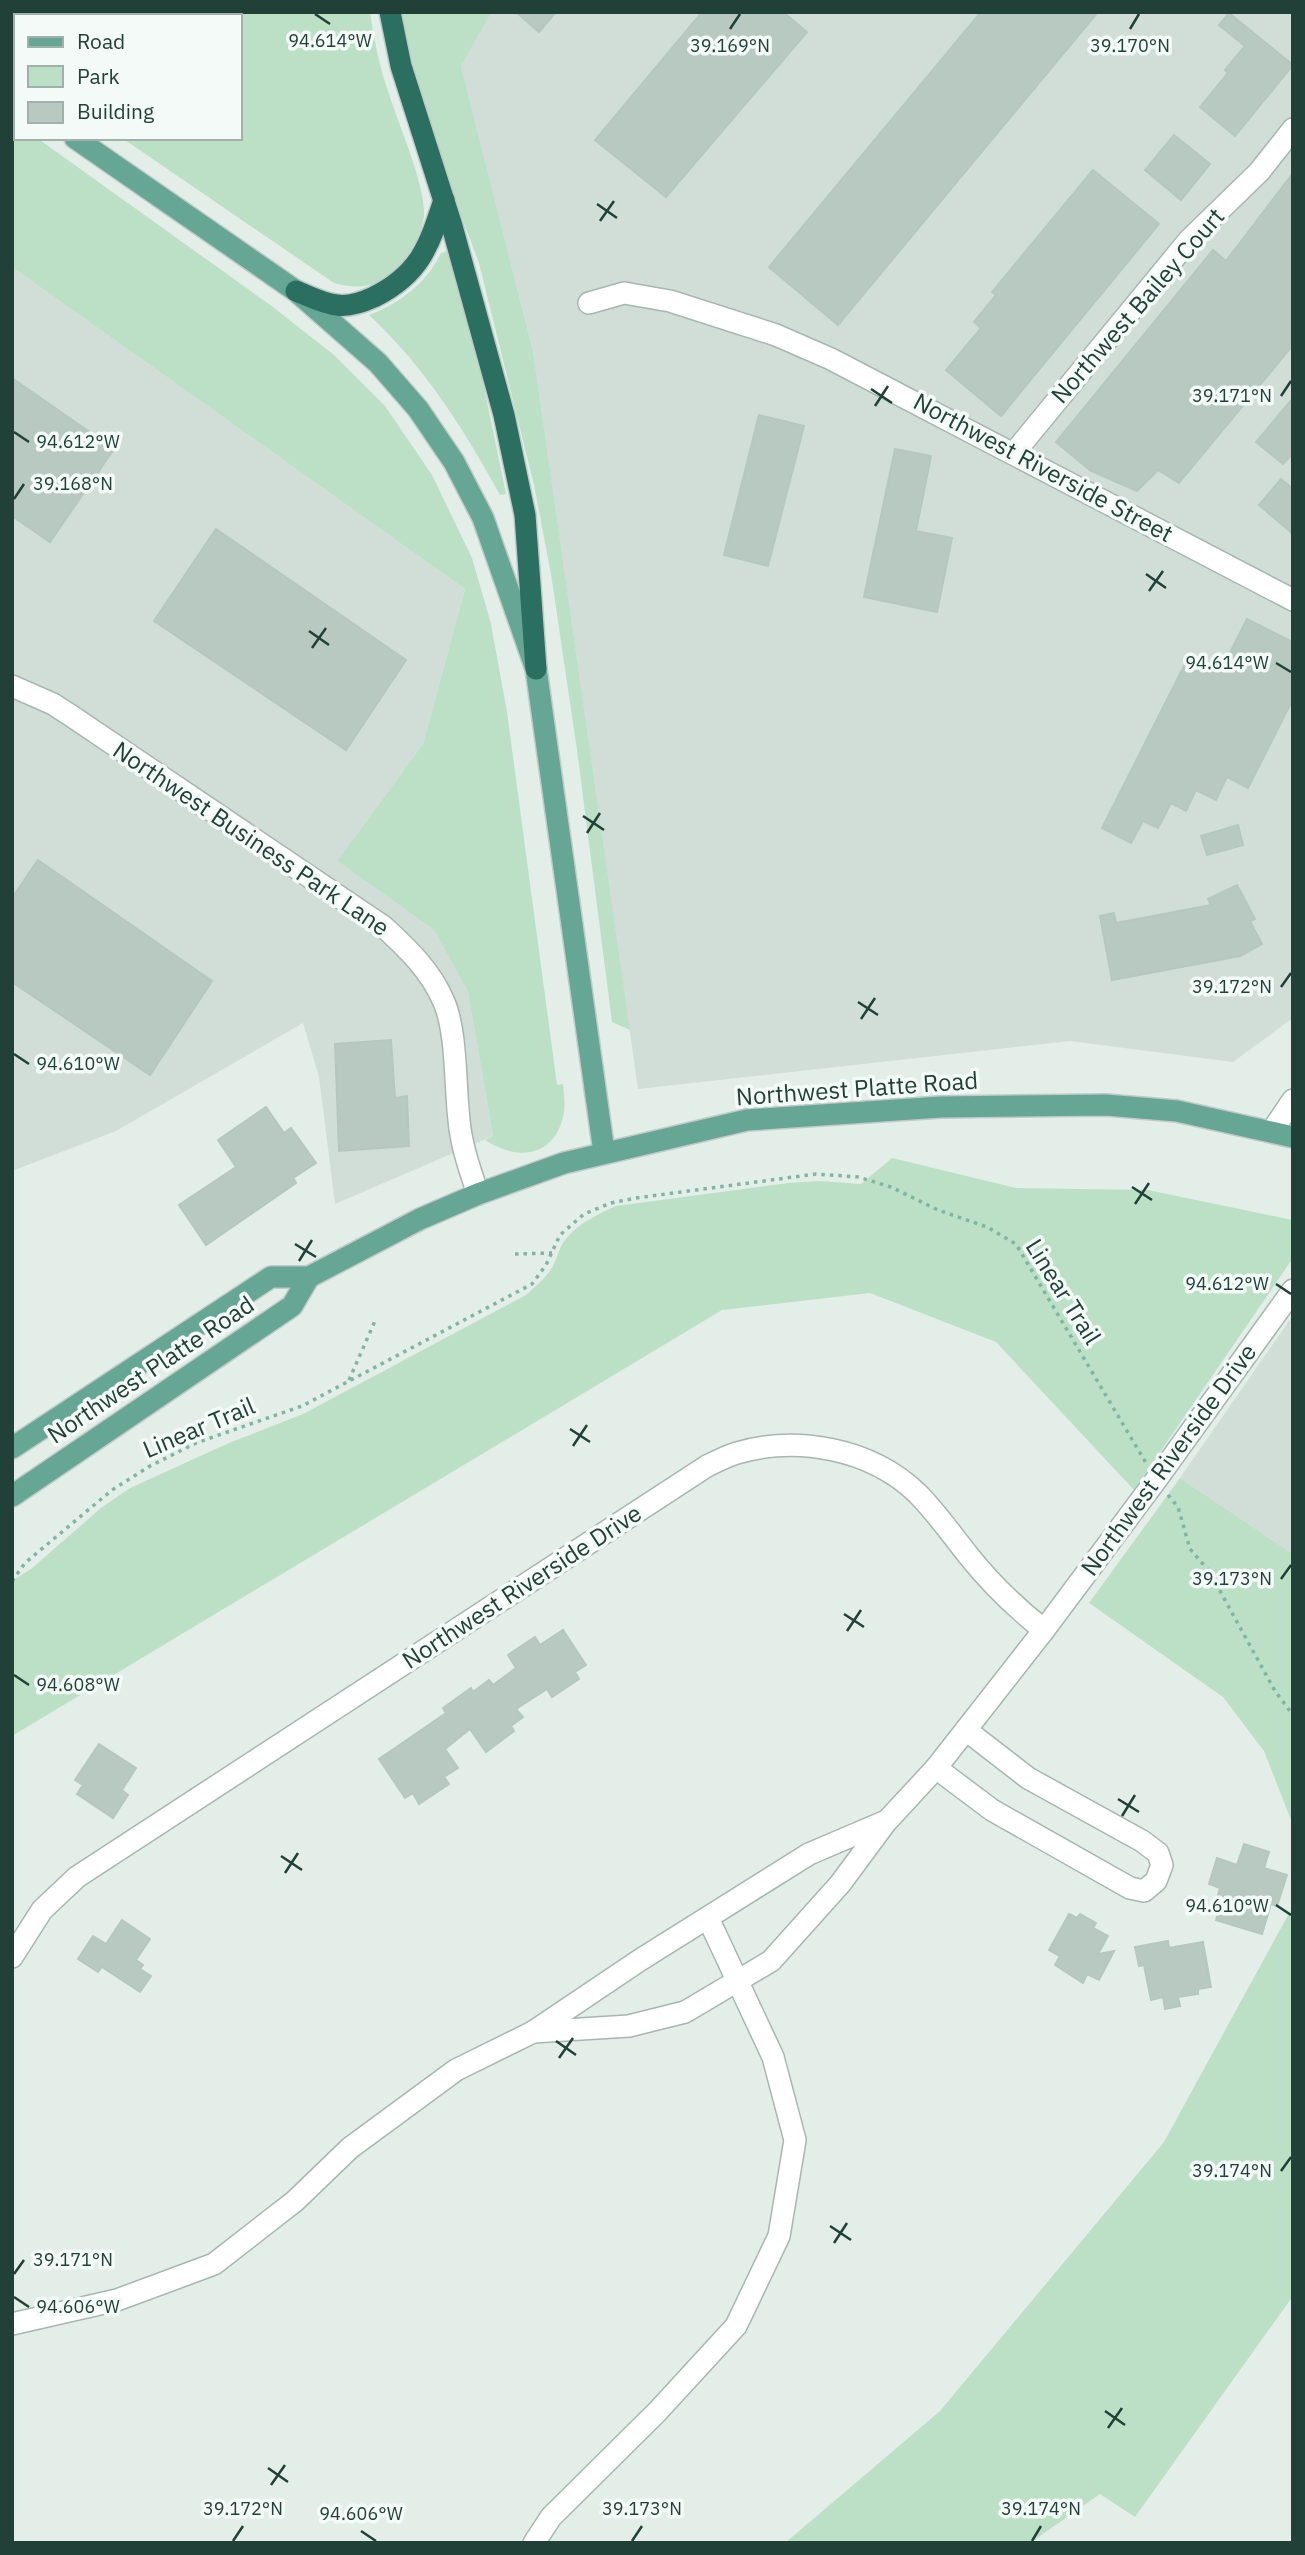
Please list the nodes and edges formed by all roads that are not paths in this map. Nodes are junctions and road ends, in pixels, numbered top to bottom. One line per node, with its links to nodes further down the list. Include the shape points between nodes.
1 (390, 12): 4 (highway, via 401,66)
2 (1293, 130): 7 (street, Northwest Bailey Court, via 1259,172 1189,240)
3 (78, 140): 5 (main road)
4 (444, 200): 5 (highway, via 422,258 390,289 364,302 336,305); 9 (highway, via 504,415 525,515)
5 (296, 291): 9 (main road, via 378,363 418,409 454,462 483,518)
6 (589, 303): 7 (street, Northwest Riverside Street, via 624,293 670,301 776,335)
7 (1014, 453): 8 (street, Northwest Riverside Street)
8 (1293, 600)
9 (536, 670): 13 (main road)
10 (12, 686): 14 (street, Northwest Business Park Lane, via 73,717 384,927 407,948 430,974 446,1004 459,1124)
11 (1293, 1100): 12 (street, Northwest Platte Road)
12 (1282, 1134): 13 (main road, Northwest Platte Road, via 1177,1111 1135,1107 941,1107 747,1120)
13 (604, 1152): 14 (main road, Northwest Platte Road)
14 (478, 1194): 15 (main road, Northwest Platte Road)
15 (309, 1277): 17 (main road, Northwest Platte Road, via 271,1277); 18 (main road, Northwest Platte Road, via 292,1306)
16 (1293, 1290): 19 (street, Northwest Riverside Drive)
17 (12, 1448)
18 (12, 1496)
19 (1044, 1630): 20 (street, Northwest Riverside Drive); 24 (street, Northwest Riverside Drive, via 1012,1605 918,1494 895,1475 831,1448 793,1446 736,1453 696,1473 77,1877 42,1910)
20 (966, 1730): 21 (street, Northwest Riverside Drive); 21 (street, via 1028,1778 1158,1853 1162,1865 1156,1881 1144,1891 1130,1888 992,1810)
21 (936, 1768): 22 (street, Northwest Riverside Drive)
22 (886, 1822): 23 (street, via 809,1853); 25 (street, Northwest Riverside Drive, via 840,1884 771,1961)
23 (708, 1918): 25 (street); 26 (street)
24 (12, 1957)
25 (737, 1981): 26 (street, Northwest Riverside Drive, via 685,2012 629,2026); 28 (street, via 773,2057 795,2140 779,2236 736,2326 551,2517)
26 (533, 2032): 27 (street, via 456,2070 350,2148 295,2201 214,2264 117,2300)
27 (12, 2324)
28 (534, 2543)

